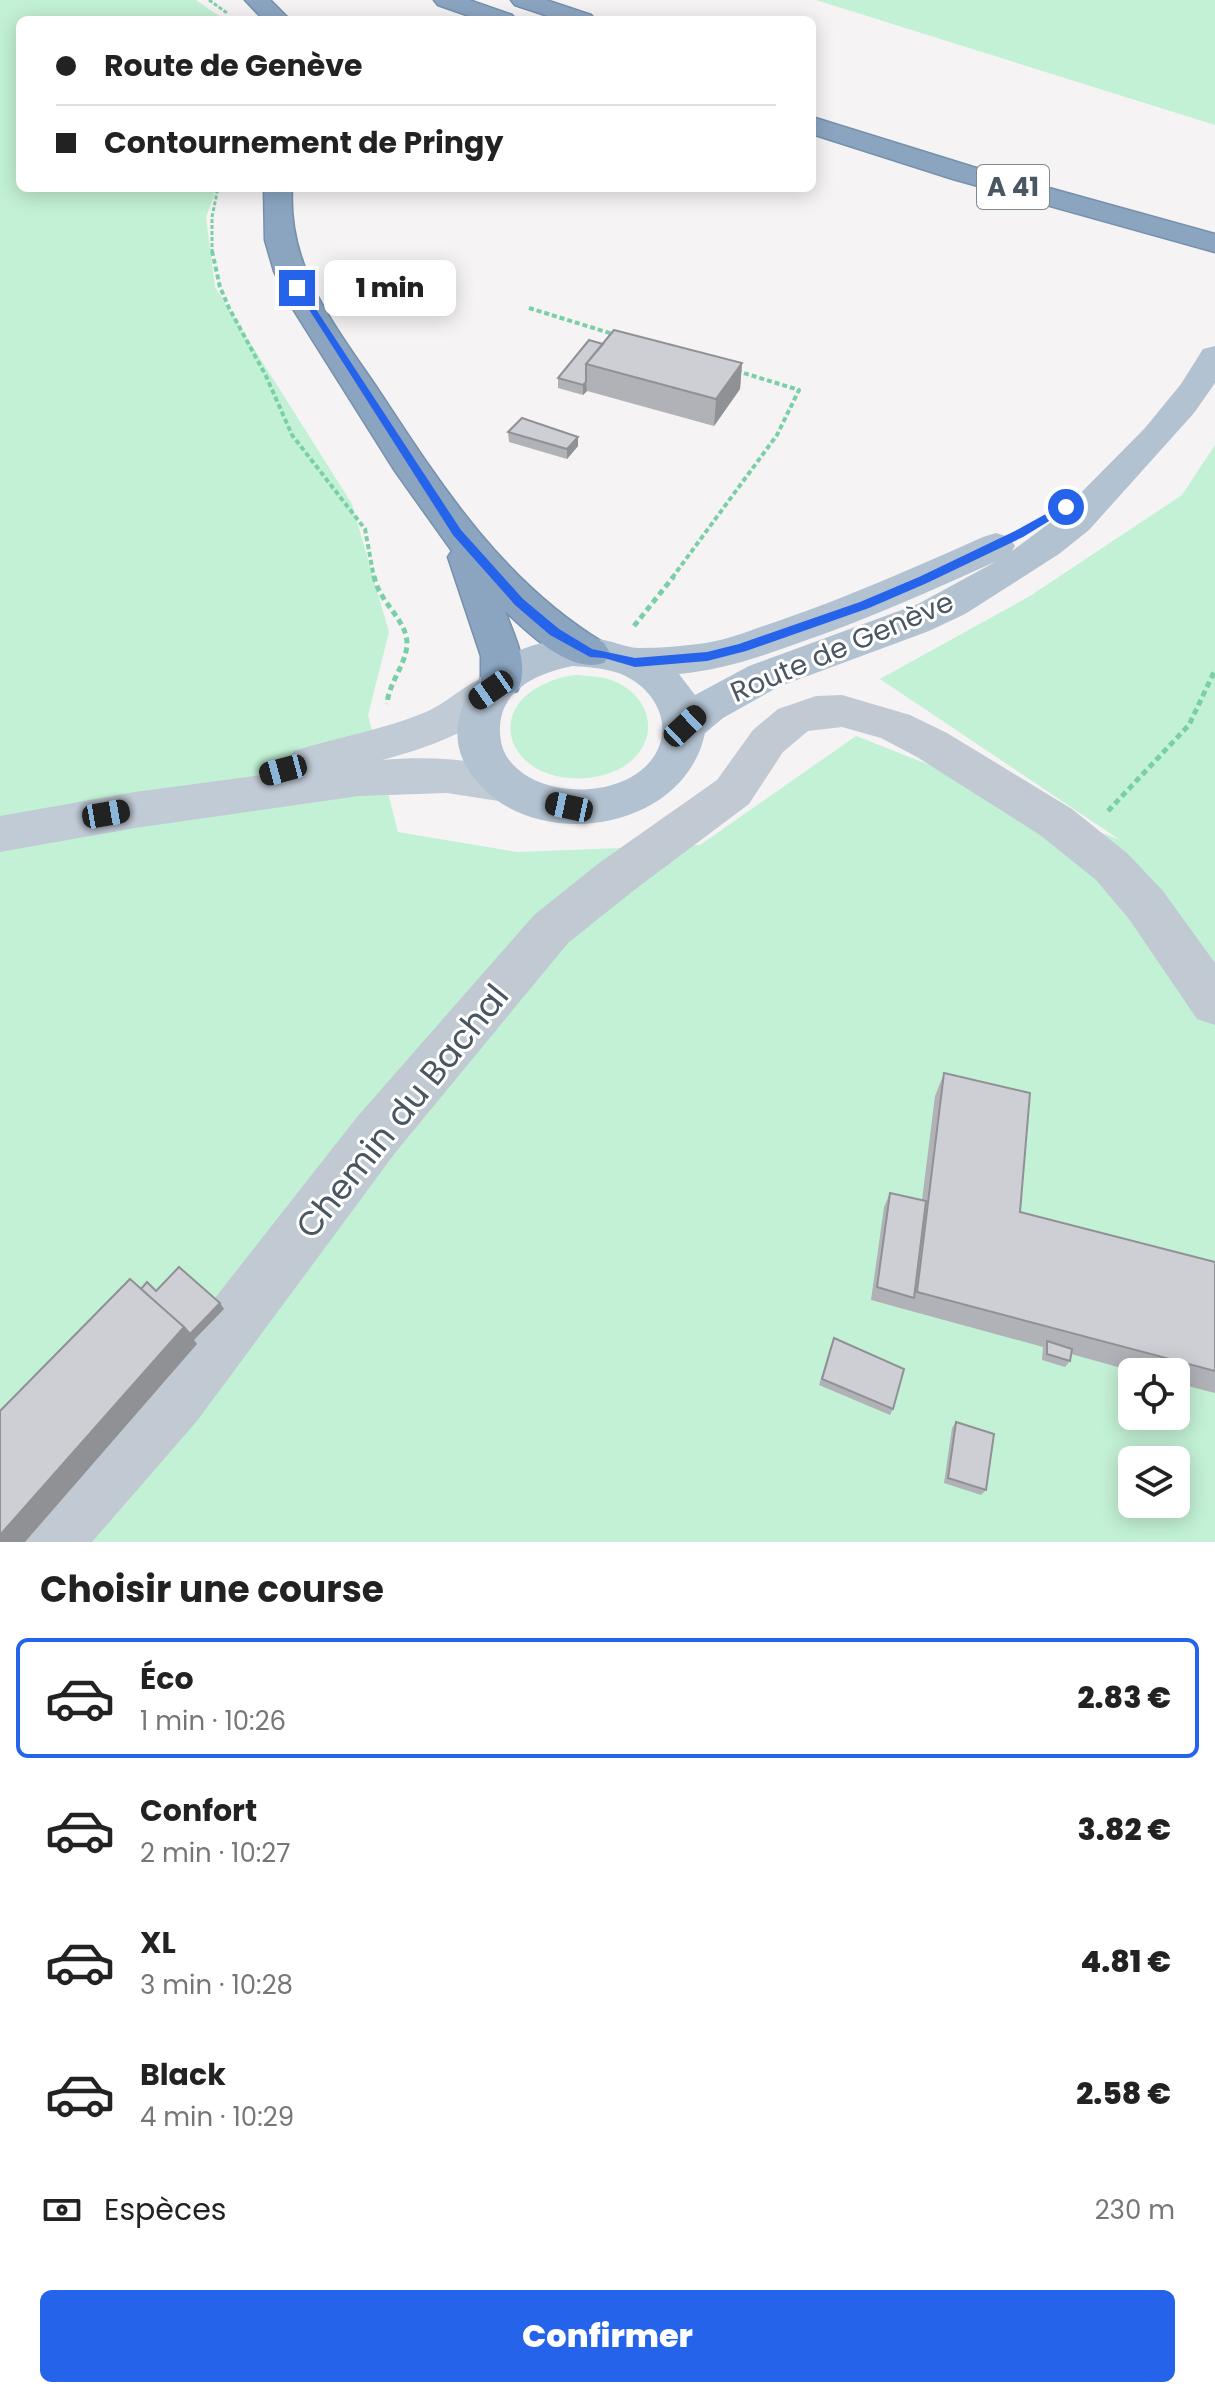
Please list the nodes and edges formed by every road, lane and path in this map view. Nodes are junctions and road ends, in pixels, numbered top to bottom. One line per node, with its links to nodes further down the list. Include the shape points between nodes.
1 (209, 0): 5 (path)
2 (257, 0): 6 (highway)
3 (446, 0): 7 (highway)
4 (523, 0): 8 (highway)
5 (230, 16)
6 (274, 16)
7 (492, 16)
8 (571, 16)
9 (816, 126): 12 (highway, A 41)
10 (217, 192): 23 (path, via 210,239 219,289 297,442 365,529 378,594 406,633 406,654 387,696 387,708)
11 (277, 192): 18 (highway, via 278,240 289,273)
12 (1215, 243)
13 (529, 308): 14 (path)
14 (619, 335)
15 (1215, 356): 17 (main road, Route de Genève, via 1185,405)
16 (724, 367): 19 (path, via 799,390 777,435)
17 (1113, 480): 19 (main road, Route de Genève, via 1019,534 865,605 707,657); 22 (main road, Route de Genève, via 1062,534 995,578 919,619 748,685 705,706)
18 (457, 533): 19 (highway, via 519,602 555,632); 21 (highway, via 501,656)
19 (610, 656): 21 (main road, via 573,652 541,658); 22 (main road, via 661,679 678,701)
20 (1215, 670): 27 (path, via 1189,725)
21 (496, 685): 23 (main road, via 446,721); 24 (main road, via 479,713 476,738 486,763)
22 (685, 726): 24 (main road, via 681,752 665,775 639,794 605,805 569,807 534,800)
23 (404, 738): 25 (main road)
24 (505, 785): 25 (main road, via 470,775 414,773)
25 (132, 809): 26 (main road)
26 (0, 834)
27 (1080, 841): 28 (street, via 1146,905); 29 (street, Chemin du Bachal, via 895,726 842,711 793,720 768,741 733,792 551,929 376,1135 175,1399)
28 (1215, 1003)
29 (49, 1542)

